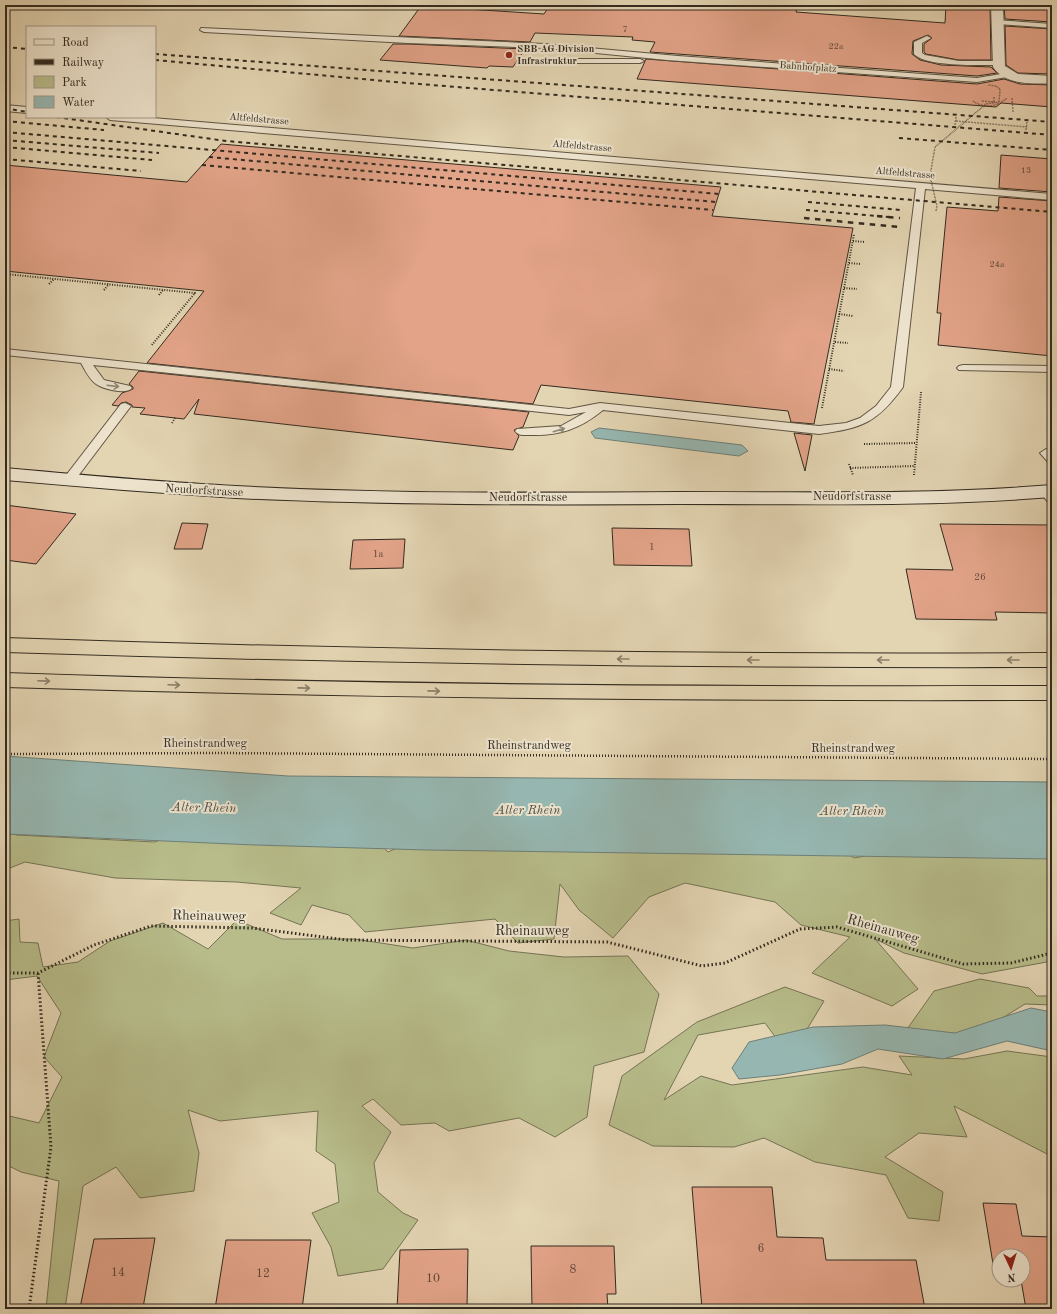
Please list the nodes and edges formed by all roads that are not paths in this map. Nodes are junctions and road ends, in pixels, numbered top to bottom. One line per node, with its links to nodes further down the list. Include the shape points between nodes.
1 (997, 5): 2 (main road)
2 (998, 22): 3 (lane); 8 (main road)
3 (1052, 26)
4 (204, 30): 6 (lane, via 545,46)
5 (927, 38): 8 (lane, via 918,42 918,54 923,57 959,63)
6 (675, 58): 7 (lane, Bahnhofplatz, via 625,62); 9 (lane, Bahnhofplatz, via 977,80)
7 (562, 60)
8 (999, 63): 9 (main road, via 1001,71)
9 (1007, 75): 10 (main road, Bahnhofplatz)
10 (1052, 80)
11 (5, 108): 12 (lane)
12 (26, 110)
13 (122, 118): 14 (lane, Altfeldstrasse)
14 (921, 186): 15 (lane, Altfeldstrasse); 22 (lane, via 897,387 877,413 848,427 819,430)
15 (1052, 197)
16 (5, 352): 17 (lane)
17 (85, 361): 20 (lane, one-way to 20, via 96,381 104,385); 22 (lane, via 569,412)
18 (963, 368): 19 (lane)
19 (1052, 369)
20 (126, 388)
21 (125, 406): 25 (lane)
22 (600, 406): 23 (lane, one-way to 22, via 550,433 564,429 586,418)
23 (521, 431)
24 (5, 474): 25 (main road, Neudorfstrasse)
25 (68, 481): 26 (main road, Neudorfstrasse, via 266,494 448,498 939,498)
26 (1050, 494)
27 (5, 645): 28 (highway, one-way to 27, via 421,656)
28 (1052, 660)
29 (5, 680): 30 (highway, one-way to 30, via 405,690)
30 (1052, 693)

